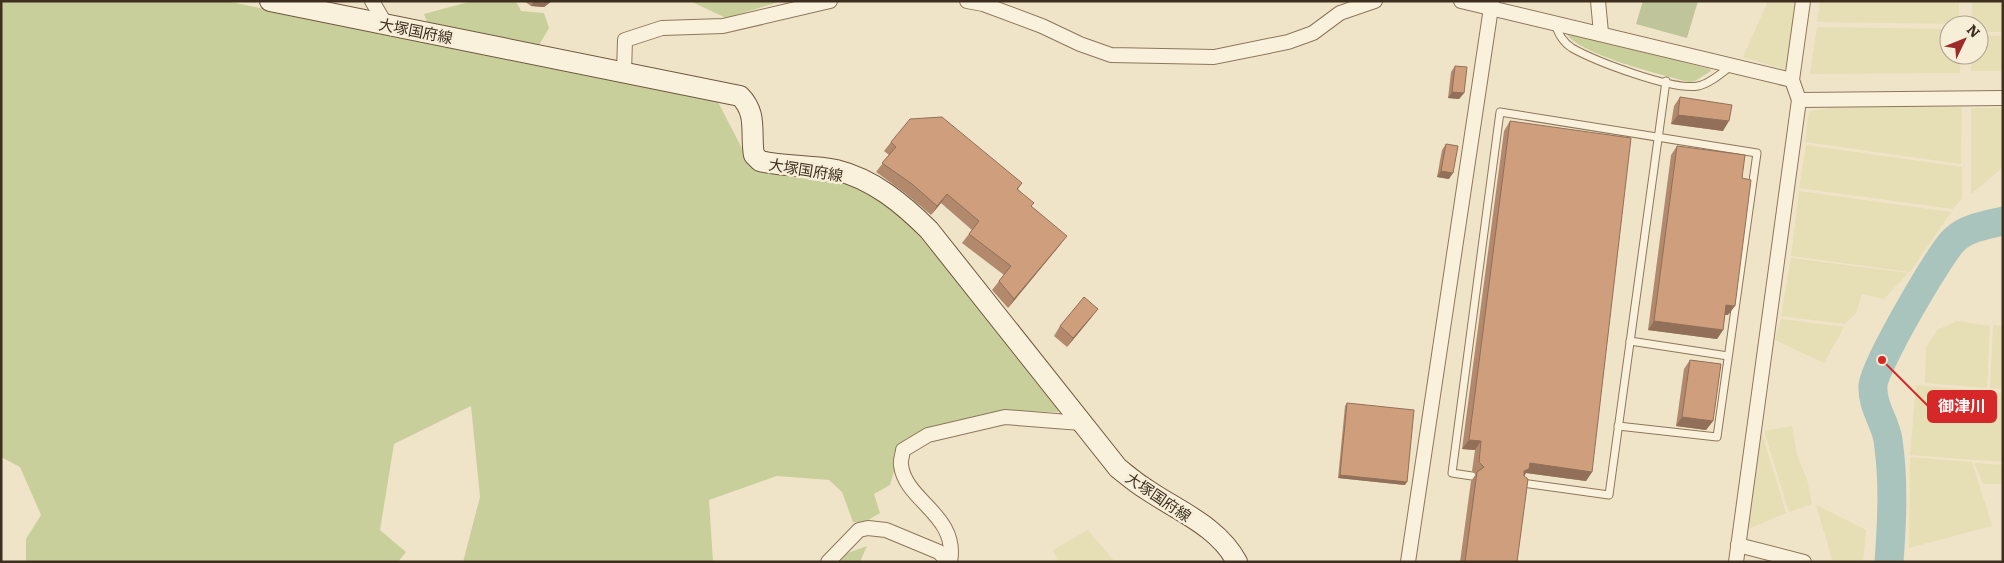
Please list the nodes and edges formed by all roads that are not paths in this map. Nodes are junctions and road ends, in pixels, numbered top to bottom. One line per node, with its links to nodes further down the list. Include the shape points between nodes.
1 (270, 1): 10 (main road, 大塚国府線)
2 (372, 1): 10 (street)
3 (830, 1): 14 (street, via 722,26 662,28 626,40)
4 (967, 1): 5 (street, via 1042,26 1111,55 1214,58 1288,42 1313,32 1340,13)
5 (1374, 1)
6 (1461, 1): 9 (street)
7 (1598, 1): 12 (street)
8 (1803, 1): 15 (street)
9 (1492, 5): 11 (street); 32 (street)
10 (386, 24): 14 (main road, 大塚国府線)
11 (1556, 24): 12 (street); 16 (lane, via 1557,32 1571,48 1634,74)
12 (1601, 33): 13 (street)
13 (1731, 66): 15 (street); 16 (lane, via 1700,86)
14 (624, 72): 22 (main road, 大塚国府線, via 740,96 752,114 754,155 760,161 836,170 886,192 929,230)
15 (1792, 80): 18 (street)
16 (1666, 82): 19 (lane)
17 (2003, 98): 18 (street)
18 (1799, 100): 27 (street)
19 (1658, 137): 20 (lane); 21 (lane, via 1757,153); 24 (lane, via 1500,112 1452,473)
20 (1630, 342): 21 (lane); 23 (lane)
21 (1728, 356): 23 (lane, via 1717,437)
22 (1082, 423): 26 (street, via 1005,417 928,435 904,450 900,464 906,479 944,526); 31 (main road, 大塚国府線, via 1118,468 1213,531)
23 (1618, 426): 25 (lane, via 1608,495)
24 (1472, 476)
25 (1522, 483)
26 (951, 541): 29 (street); 30 (street)
27 (1738, 545): 33 (street); 34 (street)
28 (828, 562): 29 (street, via 859,530 868,528 886,530 939,552)
29 (949, 562)
30 (961, 562)
31 (1237, 562)
32 (1408, 562)
33 (1736, 562)
34 (1804, 562)

